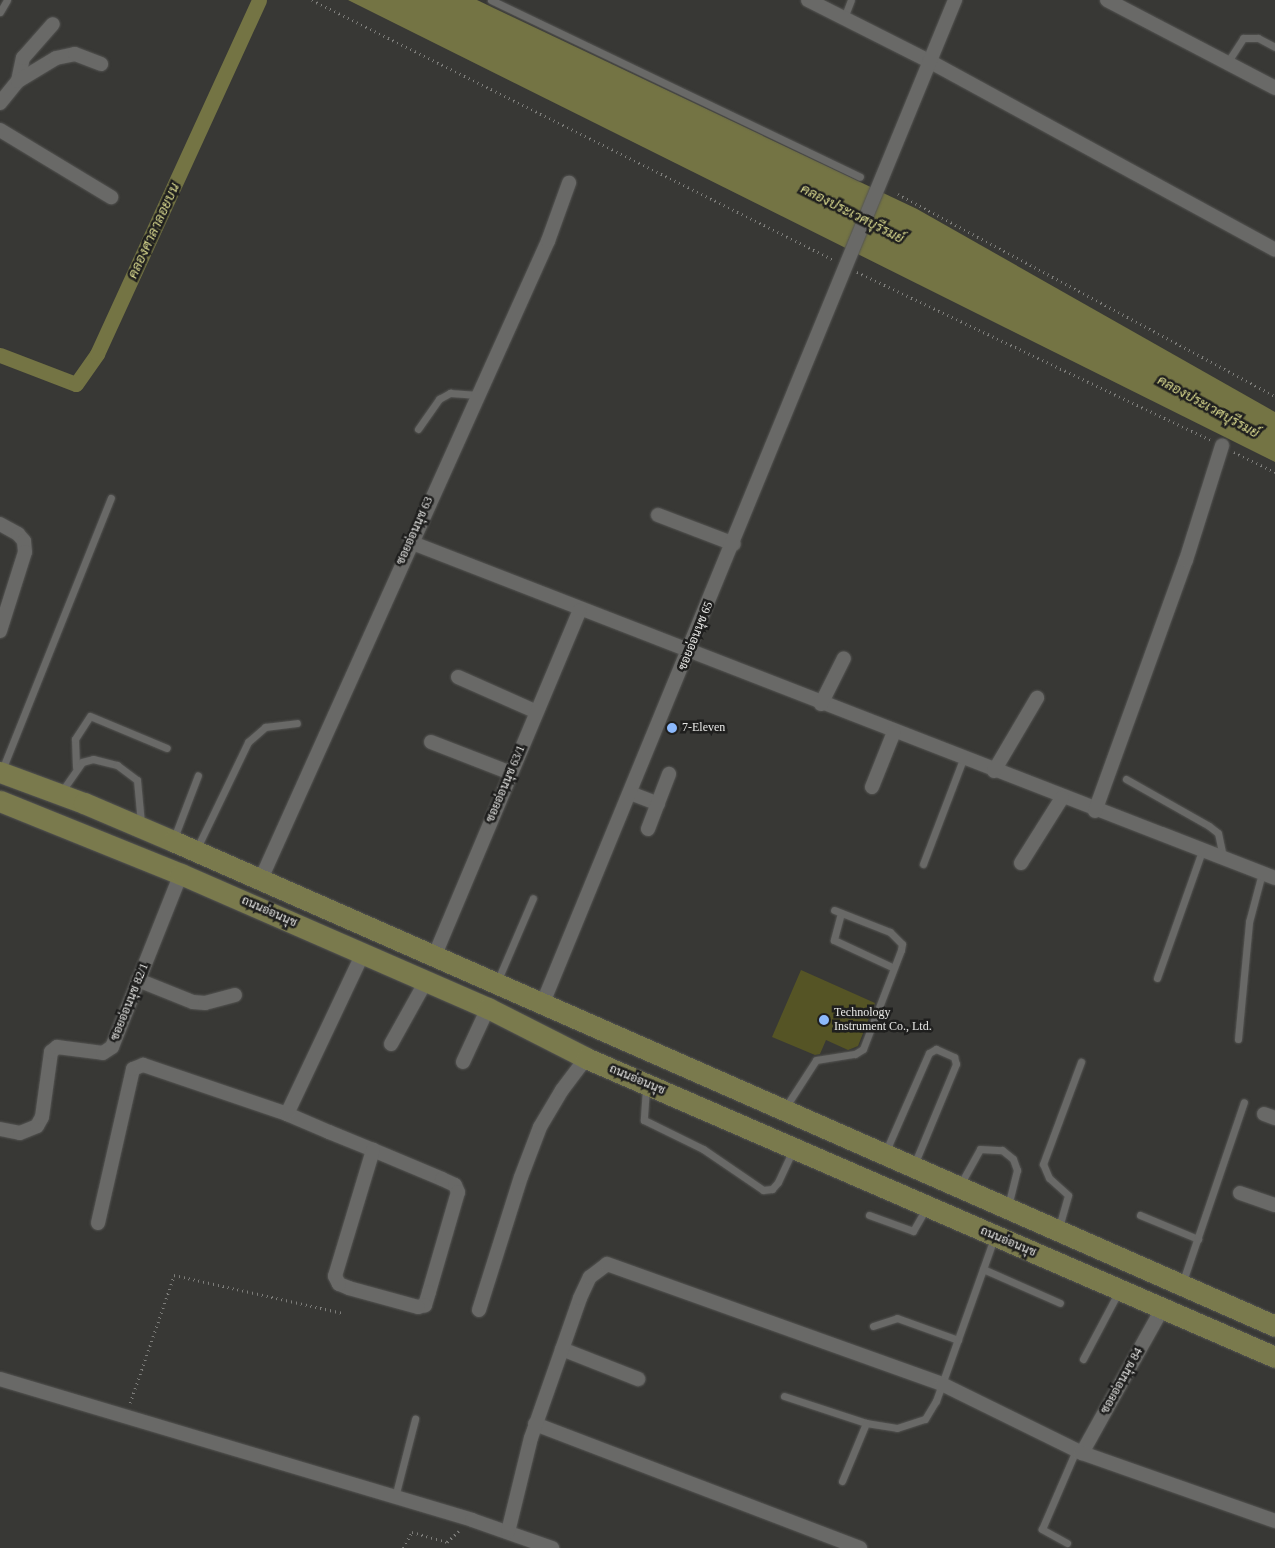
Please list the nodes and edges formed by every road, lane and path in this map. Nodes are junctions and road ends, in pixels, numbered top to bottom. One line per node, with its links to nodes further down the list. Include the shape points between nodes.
1 (7, 0): 8 (lane)
2 (312, 0): 24 (path)
3 (491, 0): 19 (lane)
4 (808, 0): 9 (street)
5 (852, 0): 9 (lane)
6 (955, 0): 12 (street, ซอยอ่อนนุช 65)
7 (1107, 0): 13 (street)
8 (0, 12)
9 (844, 18): 12 (street)
10 (53, 24): 15 (street, via 22,58)
11 (1275, 47): 13 (lane, via 1258,38 1243,38)
12 (929, 61): 23 (street); 24 (street, ซอยอ่อนนุช 65)
13 (1227, 63): 16 (street)
14 (101, 64): 15 (street, via 74,54 56,58)
15 (18, 81): 17 (street)
16 (1275, 88)
17 (0, 103)
18 (0, 130): 22 (street)
19 (860, 177)
20 (569, 183): 25 (street, ซอยอ่อนนุช 63, via 548,241)
21 (898, 194): 26 (path)
22 (111, 197)
23 (1275, 250)
24 (844, 266): 28 (path); 34 (street, ซอยอ่อนนุช 65)
25 (478, 395): 27 (lane, via 450,393 439,399); 33 (street, ซอยอ่อนนุช 63)
26 (1275, 396)
27 (418, 429)
28 (1222, 446): 29 (path); 61 (street, via 1186,560)
29 (1275, 472)
30 (111, 498): 50 (lane)
31 (658, 515): 34 (street)
32 (0, 524): 36 (street, via 18,534 24,541 25,552)
33 (410, 542): 35 (street); 72 (street, ซอยอ่อนนุช 63)
34 (734, 544): 37 (street, ซอยอ่อนนุช 65)
35 (580, 610): 37 (street); 42 (street, ซอยอ่อนนุช 63/1)
36 (0, 630)
37 (690, 652): 41 (street); 56 (street, ซอยอ่อนนุช 65)
38 (844, 658): 41 (street)
39 (458, 677): 42 (street)
40 (1037, 698): 49 (street)
41 (821, 704): 44 (street)
42 (537, 712): 51 (street, ซอยอ่อนนุช 63/1)
43 (297, 722): 65 (lane, via 265,726 248,742)
44 (894, 732): 47 (street); 55 (street)
45 (431, 742): 51 (street)
46 (167, 748): 48 (lane, via 90,716 75,739)
47 (963, 759): 49 (street); 69 (lane)
48 (76, 767): 57 (lane); 62 (lane, via 93,759 106,760 133,774 140,795)
49 (994, 771): 58 (street)
50 (1, 772): 57 (main road)
51 (511, 773): 75 (street, ซอยอ่อนนุช 63/1)
52 (669, 774): 60 (street)
53 (198, 775): 64 (lane)
54 (1126, 779): 67 (lane, via 1214,829 1218,833)
55 (872, 787)
56 (630, 793): 60 (street); 82 (street, ซอยอ่อนนุช 65)
57 (60, 794): 62 (main road)
58 (1062, 798): 61 (street); 68 (street)
59 (0, 801): 70 (main road, ถนนอ่อนนุช)
60 (658, 804): 63 (street)
61 (1095, 811): 66 (street)
62 (142, 828): 64 (main road)
63 (648, 828)
64 (173, 841): 65 (main road)
65 (196, 851): 72 (main road)
66 (1202, 851): 67 (street); 77 (lane)
67 (1223, 859): 71 (street)
68 (1021, 863)
69 (924, 864)
70 (181, 874): 74 (main road, ถนนอ่อนนุช); 78 (street, ซอยอ่อนนุช 82/1)
71 (1268, 876): 85 (lane, via 1249,922)
72 (261, 880): 75 (main road)
73 (533, 898): 80 (lane)
74 (363, 953): 79 (main road, ถนนอ่อนนุช); 93 (street)
75 (434, 957): 80 (main road)
76 (894, 968): 76 (lane, via 834,940 837,912 898,937 902,944); 92 (lane, via 863,1048 855,1054 816,1060)
77 (1157, 978)
78 (138, 980): 81 (street, via 193,1002 205,1003); 94 (street, ซอยอ่อนนุช 82/1, via 112,1047 103,1053 57,1047 51,1052 42,1116 36,1126 20,1133)
79 (426, 981): 83 (main road, ถนนอ่อนนุช); 86 (street)
80 (496, 984): 82 (main road)
81 (235, 995)
82 (542, 1005): 84 (main road); 92 (main road)
83 (488, 1008): 84 (main road, ถนนอ่อนนุช); 88 (street)
84 (531, 1030): 87 (main road, ถนนอ่อนนุช)
85 (1238, 1039)
86 (391, 1044)
87 (586, 1058): 90 (main road, ถนนอ่อนนุช); 117 (street, via 540,1127)
88 (463, 1062)
89 (1081, 1062): 109 (lane, via 1043,1164 1050,1178 1068,1195)
90 (647, 1085): 96 (main road, ถนนอ่อนนุช); 96 (lane, via 644,1120 703,1149 763,1190 772,1189 778,1182)
91 (1244, 1102): 111 (lane)
92 (784, 1109): 95 (main road)
93 (287, 1114): 97 (street); 108 (street, via 143,1066 134,1069)
94 (0, 1129)
95 (845, 1136): 98 (main road); 99 (main road)
96 (794, 1147): 99 (main road, ถนนอ่อนนุช)
97 (373, 1150): 97 (street, via 335,1276 338,1284 349,1288 418,1307 425,1305 458,1192 449,1182)
98 (885, 1153): 100 (main road); 100 (lane, via 929,1053 936,1049 954,1057 956,1064)
99 (833, 1164): 104 (main road, ถนนอ่อนนุช)
100 (914, 1166): 101 (main road)
101 (959, 1187): 105 (main road); 105 (lane, via 980,1149 1002,1150 1013,1159 1017,1170)
102 (1240, 1193): 103 (street)
103 (1275, 1205)
104 (927, 1207): 106 (lane, via 913,1231); 110 (main road, ถนนอ่อนนุช)
105 (1007, 1208): 109 (main road)
106 (869, 1215)
107 (1140, 1215): 111 (lane)
108 (98, 1223)
109 (1058, 1230): 113 (main road)
110 (994, 1236): 112 (lane); 114 (main road, ถนนอ่อนนุช)
111 (1198, 1239): 113 (lane)
112 (983, 1269): 115 (lane); 121 (lane)
113 (1181, 1284): 120 (main road)
114 (1119, 1290): 116 (main road, ถนนอ่อนนุช); 124 (lane)
115 (1060, 1303)
116 (1162, 1309): 123 (main road, ถนนอ่อนนุช); 133 (street, ซอยอ่อนนุช 84)
117 (479, 1310)
118 (343, 1312): 129 (path, via 174,1275)
119 (873, 1326): 121 (lane, via 897,1318)
120 (1275, 1326)
121 (958, 1340): 127 (lane)
122 (562, 1349): 126 (street); 127 (street, via 590,1277 607,1264); 132 (street)
123 (1275, 1357)
124 (1083, 1359)
125 (0, 1379): 129 (street)
126 (638, 1379)
127 (942, 1384): 131 (lane, via 931,1413 916,1424 897,1428); 133 (street)
128 (784, 1396): 131 (lane)
129 (126, 1416): 135 (street)
130 (416, 1419): 135 (lane)
131 (866, 1423): 134 (lane)
132 (535, 1424): 138 (street); 142 (street)
133 (1079, 1452): 137 (street); 139 (lane, via 1042,1529)
134 (842, 1481)
135 (396, 1497): 136 (street)
136 (472, 1520): 138 (street); 140 (path, via 447,1542 412,1532)
137 (1275, 1520)
138 (508, 1532): 141 (street)
139 (1067, 1544)
140 (403, 1548)
141 (552, 1548)
142 (860, 1548)

